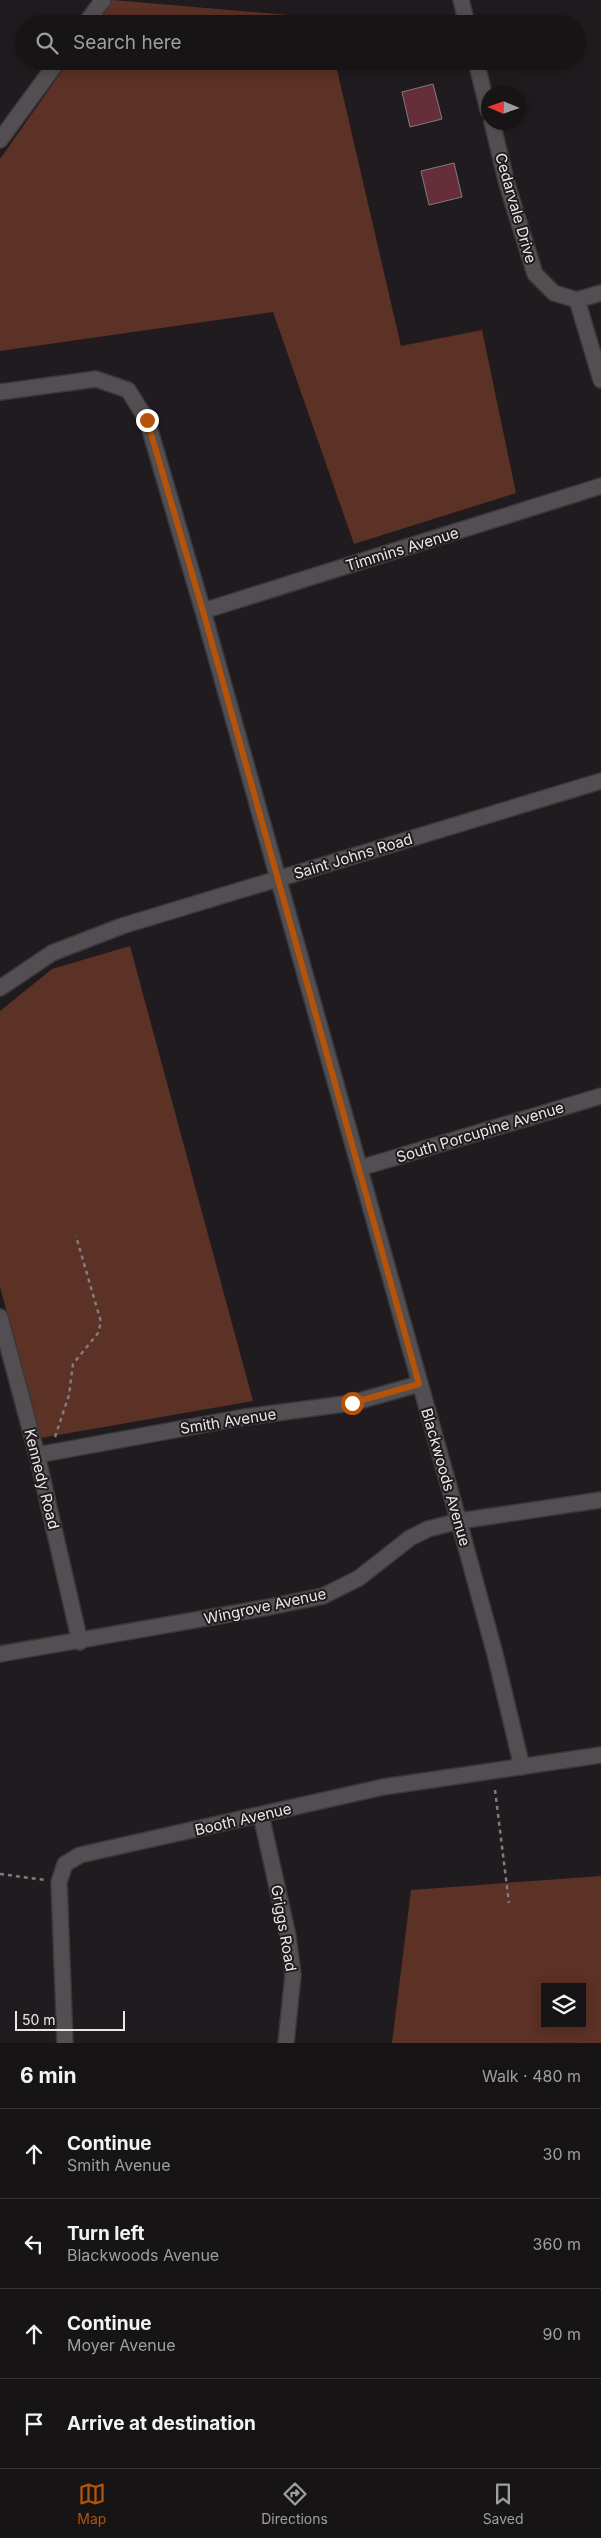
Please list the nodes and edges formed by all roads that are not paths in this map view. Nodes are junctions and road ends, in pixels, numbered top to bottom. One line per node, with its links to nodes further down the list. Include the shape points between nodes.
1 (103, 0): 3 (street)
2 (461, 0): 4 (street)
3 (92, 15)
4 (465, 15)
5 (51, 70): 9 (street)
6 (478, 70): 7 (street)
7 (482, 85)
8 (494, 130): 11 (street, Cedarvale Drive, via 535,274 554,293)
9 (0, 140)
10 (601, 293): 11 (street)
11 (577, 300): 12 (street)
12 (601, 380)
13 (0, 392): 15 (street, Blackwoods Avenue, via 96,379 128,390 147,420)
14 (601, 486): 15 (street, Timmins Avenue)
15 (203, 611): 17 (street, Blackwoods Avenue)
16 (601, 781): 17 (street, Saint Johns Road)
17 (278, 878): 18 (street, Saint Johns Road, via 122,926 52,953); 20 (street, Blackwoods Avenue)
18 (0, 988)
19 (601, 1096): 20 (street, South Porcupine Avenue)
20 (360, 1168): 22 (street, Blackwoods Avenue)
21 (0, 1317): 23 (street, Kennedy Road)
22 (419, 1384): 23 (street, Smith Avenue, via 352,1403 245,1417); 25 (street, Blackwoods Avenue)
23 (44, 1453): 26 (street, Kennedy Road)
24 (601, 1500): 25 (street, Wingrove Avenue)
25 (459, 1521): 26 (street, Wingrove Avenue, via 418,1533 359,1578 323,1596); 29 (street, Blackwoods Avenue)
26 (80, 1642): 27 (street, Wingrove Avenue)
27 (0, 1654)
28 (601, 1755): 29 (street, Booth Avenue)
29 (522, 1767): 30 (street, Booth Avenue, via 383,1787)
30 (262, 1815): 31 (street, Booth Avenue, via 80,1855 65,1864 59,1882); 32 (street, Griggs Road, via 288,1936 293,1975)
31 (65, 2043)
32 (286, 2043)

